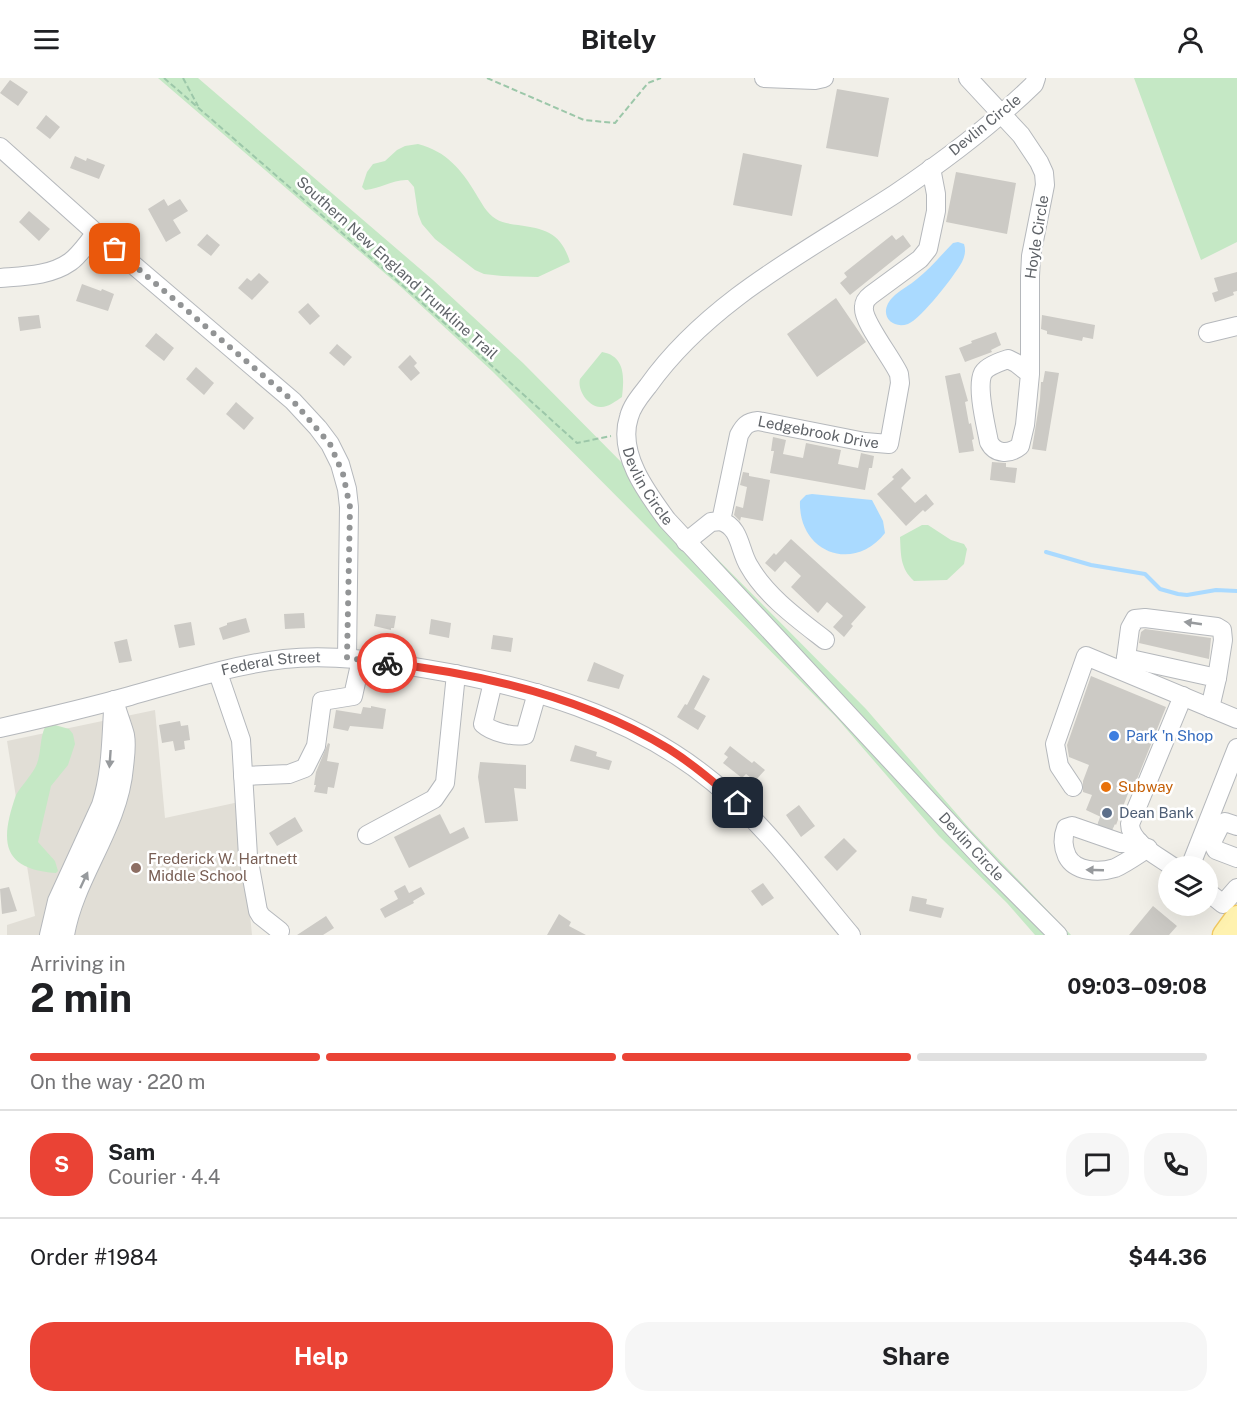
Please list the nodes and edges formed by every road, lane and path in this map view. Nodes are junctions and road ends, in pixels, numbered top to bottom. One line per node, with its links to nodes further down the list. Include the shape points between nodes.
1 (165, 78): 9 (path, Southern New England Trunkline Trail)
2 (183, 78): 9 (path)
3 (487, 78): 4 (path, via 584,120 615,123 648,83)
4 (661, 78)
5 (764, 78): 6 (street)
6 (824, 78)
7 (968, 78): 10 (street, Hoyle Circle)
8 (1036, 78): 10 (street, Devlin Circle)
9 (200, 108): 18 (path, Southern New England Trunkline Trail, via 577,442)
10 (1003, 114): 12 (street, Devlin Circle); 17 (street, Hoyle Circle, via 1031,149 1044,173 1031,256)
11 (0, 147): 13 (street)
12 (931, 168): 18 (street, Devlin Circle, via 766,278 689,338 634,406); 19 (street, Ledgebrook Drive, via 936,211 928,249 871,295 864,306 867,321 899,374 889,444 749,422 739,435)
13 (96, 233): 14 (street, via 72,261 56,270); 22 (street, via 293,401 330,444 343,474 350,507)
14 (0, 278)
15 (1237, 326): 16 (street)
16 (1208, 333)
17 (1030, 374): 17 (street, Hoyle Circle, via 1008,359 984,372 980,385 988,435 998,451 1020,446)
18 (627, 434): 20 (street, Devlin Circle, via 630,456 641,482)
19 (722, 521): 20 (street, via 711,522); 21 (street, via 736,531 746,562 764,587)
20 (686, 542): 51 (street, Devlin Circle)
21 (825, 640)
22 (354, 659): 24 (street, Federal Street, via 285,659); 25 (street, Federal Street); 35 (street, via 352,696 322,701 316,746 305,768 289,774)
23 (1125, 665): 26 (street); 26 (street, one-way to 23, via 1223,639 1222,630 1217,627 1135,619); 29 (street); 36 (street, via 1086,656 1055,744 1059,766)
24 (218, 673): 30 (street, Federal Street); 35 (street, via 241,740)
25 (456, 674): 27 (street, Federal Street); 39 (street, via 445,783 434,799)
26 (1217, 678): 31 (street)
27 (494, 682): 28 (street, Federal Street); 28 (street, via 483,724 489,729 525,735)
28 (537, 693): 50 (street, Federal Street, via 631,729 669,749 714,782 756,822)
29 (1183, 696): 31 (street); 40 (street, via 1131,819 1131,834)
30 (114, 700): 33 (street, Federal Street); 48 (street, one-way to 48, via 106,789 57,901); 49 (street, one-way to 30, via 72,906 121,794 125,737)
31 (1210, 708): 32 (street)
32 (1237, 719)
33 (0, 728)
34 (1237, 748): 41 (street)
35 (243, 776): 47 (street, via 248,856 258,911)
36 (1073, 787)
37 (1069, 826): 40 (street, via 1121,843); 40 (street, via 1079,819 1106,826); 40 (street, one-way to 37, via 1115,868 1081,868 1070,861 1064,848 1064,833)
38 (1237, 826): 43 (street, via 1221,824 1212,842 1216,850)
39 (367, 834)
40 (1141, 845): 42 (street)
41 (1194, 856)
42 (1158, 857)
43 (1237, 858)
44 (1237, 888): 46 (street)
45 (1218, 900): 46 (street)
46 (1232, 912): 52 (main road)
47 (280, 931)
48 (49, 935)
49 (65, 935)
50 (850, 935)
51 (1058, 935)
52 (1224, 935)

